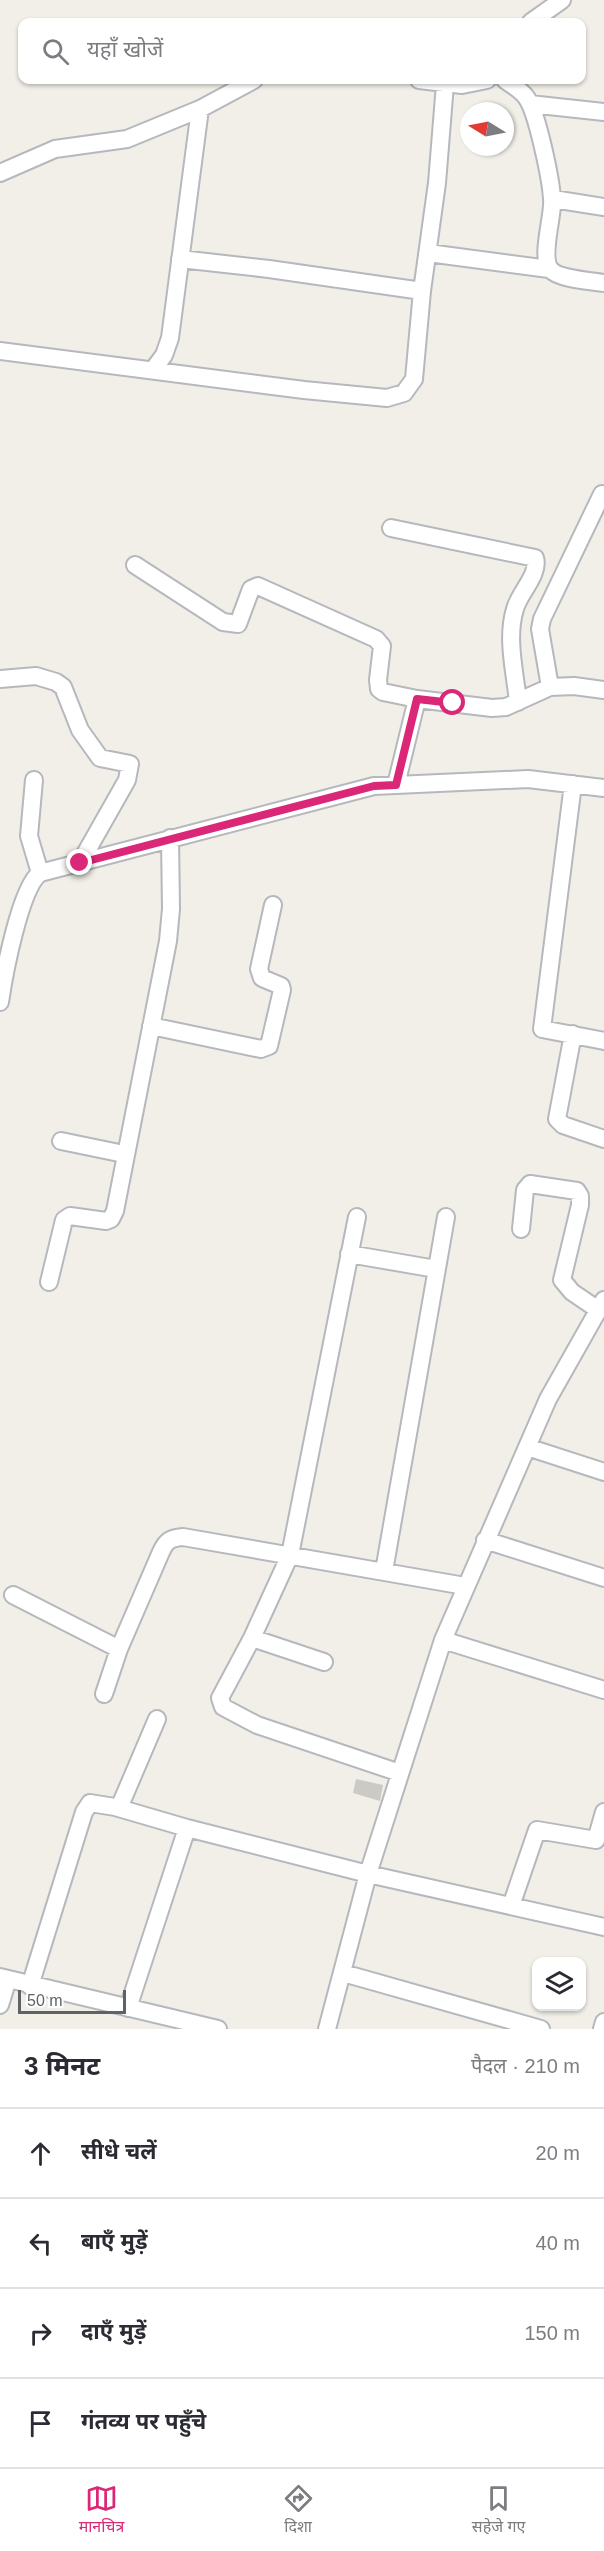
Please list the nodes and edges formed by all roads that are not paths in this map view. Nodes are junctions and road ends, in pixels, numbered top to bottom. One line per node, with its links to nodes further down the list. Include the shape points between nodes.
1 (562, 0): 2 (street)
2 (537, 18)
3 (247, 84): 8 (street)
4 (445, 84): 5 (street); 13 (street)
5 (467, 84)
6 (510, 84): 7 (street)
7 (530, 104): 9 (street); 11 (street)
8 (200, 109): 10 (street, via 127,139 55,149); 14 (street)
9 (604, 112)
10 (0, 173)
11 (552, 200): 12 (street); 15 (street)
12 (604, 207)
13 (428, 253): 15 (street); 17 (street)
14 (180, 259): 17 (street); 19 (street, via 170,338)
15 (549, 269): 16 (street, via 564,276)
16 (604, 283)
17 (422, 291): 19 (street, via 414,379 398,396 304,390)
18 (0, 351): 19 (street)
19 (153, 370)
20 (602, 494): 24 (street, via 542,619 540,629)
21 (391, 528): 27 (street, via 535,558 535,568 515,607 512,628)
22 (135, 565): 26 (street, via 224,622 238,624 251,589 258,586 376,639 382,646 379,689)
23 (0, 679): 33 (street, via 36,676 56,682 63,687 81,730 100,758 130,764 127,780)
24 (550, 687): 25 (street); 27 (street)
25 (604, 690)
26 (417, 699): 27 (street, via 492,708); 30 (street)
27 (518, 702)
28 (34, 780): 34 (street, via 29,836)
29 (573, 784): 30 (street, via 528,780); 31 (street); 39 (street, via 542,1029)
30 (396, 785): 32 (street, via 374,786)
31 (604, 788)
32 (170, 838): 33 (street); 38 (street, via 170,926)
33 (80, 863): 34 (street)
34 (40, 873): 36 (street, via 31,883)
35 (273, 905): 38 (street, via 259,969 262,978 282,988 269,1046 261,1049)
36 (3, 964): 37 (street)
37 (0, 1002)
38 (151, 1026): 43 (street)
39 (573, 1034): 40 (street); 41 (street, via 557,1119 563,1125)
40 (604, 1041)
41 (604, 1139)
42 (61, 1141): 43 (street)
43 (124, 1154): 49 (street, via 111,1219 70,1216 64,1220)
44 (357, 1217): 47 (street)
45 (446, 1217): 48 (street)
46 (521, 1229): 50 (street, via 525,1190 530,1184 577,1191 580,1205 562,1280 572,1292)
47 (349, 1254): 48 (street); 54 (street)
48 (436, 1269): 55 (street)
49 (48, 1282)
50 (601, 1304): 51 (street, via 548,1399)
51 (527, 1447): 52 (street); 53 (street)
52 (604, 1472)
53 (485, 1540): 56 (street); 57 (street)
54 (290, 1555): 55 (street); 59 (street); 61 (street, via 173,1538 160,1552)
55 (384, 1571): 57 (street)
56 (604, 1578)
57 (465, 1586): 60 (street)
58 (13, 1595): 61 (street)
59 (252, 1638): 62 (street); 66 (street, via 222,1692 223,1707 257,1725)
60 (443, 1640): 63 (street); 66 (street)
61 (119, 1649): 64 (street)
62 (324, 1662)
63 (604, 1690)
64 (104, 1694)
65 (158, 1719): 67 (street)
66 (400, 1773): 70 (street)
67 (119, 1808): 69 (street); 75 (street, via 98,1803 86,1806)
68 (604, 1812): 71 (street, via 597,1840 537,1830)
69 (187, 1828): 70 (street); 77 (street)
70 (368, 1874): 71 (street); 73 (street)
71 (511, 1906): 72 (street)
72 (604, 1927)
73 (343, 1973): 81 (street); 82 (street)
74 (4, 1978): 75 (street); 76 (street)
75 (30, 1986): 77 (street)
76 (0, 2005)
77 (128, 2008): 79 (street)
78 (604, 2022): 83 (street)
79 (188, 2026): 80 (street)
80 (218, 2029)
81 (327, 2029)
82 (541, 2029)
83 (602, 2029)

